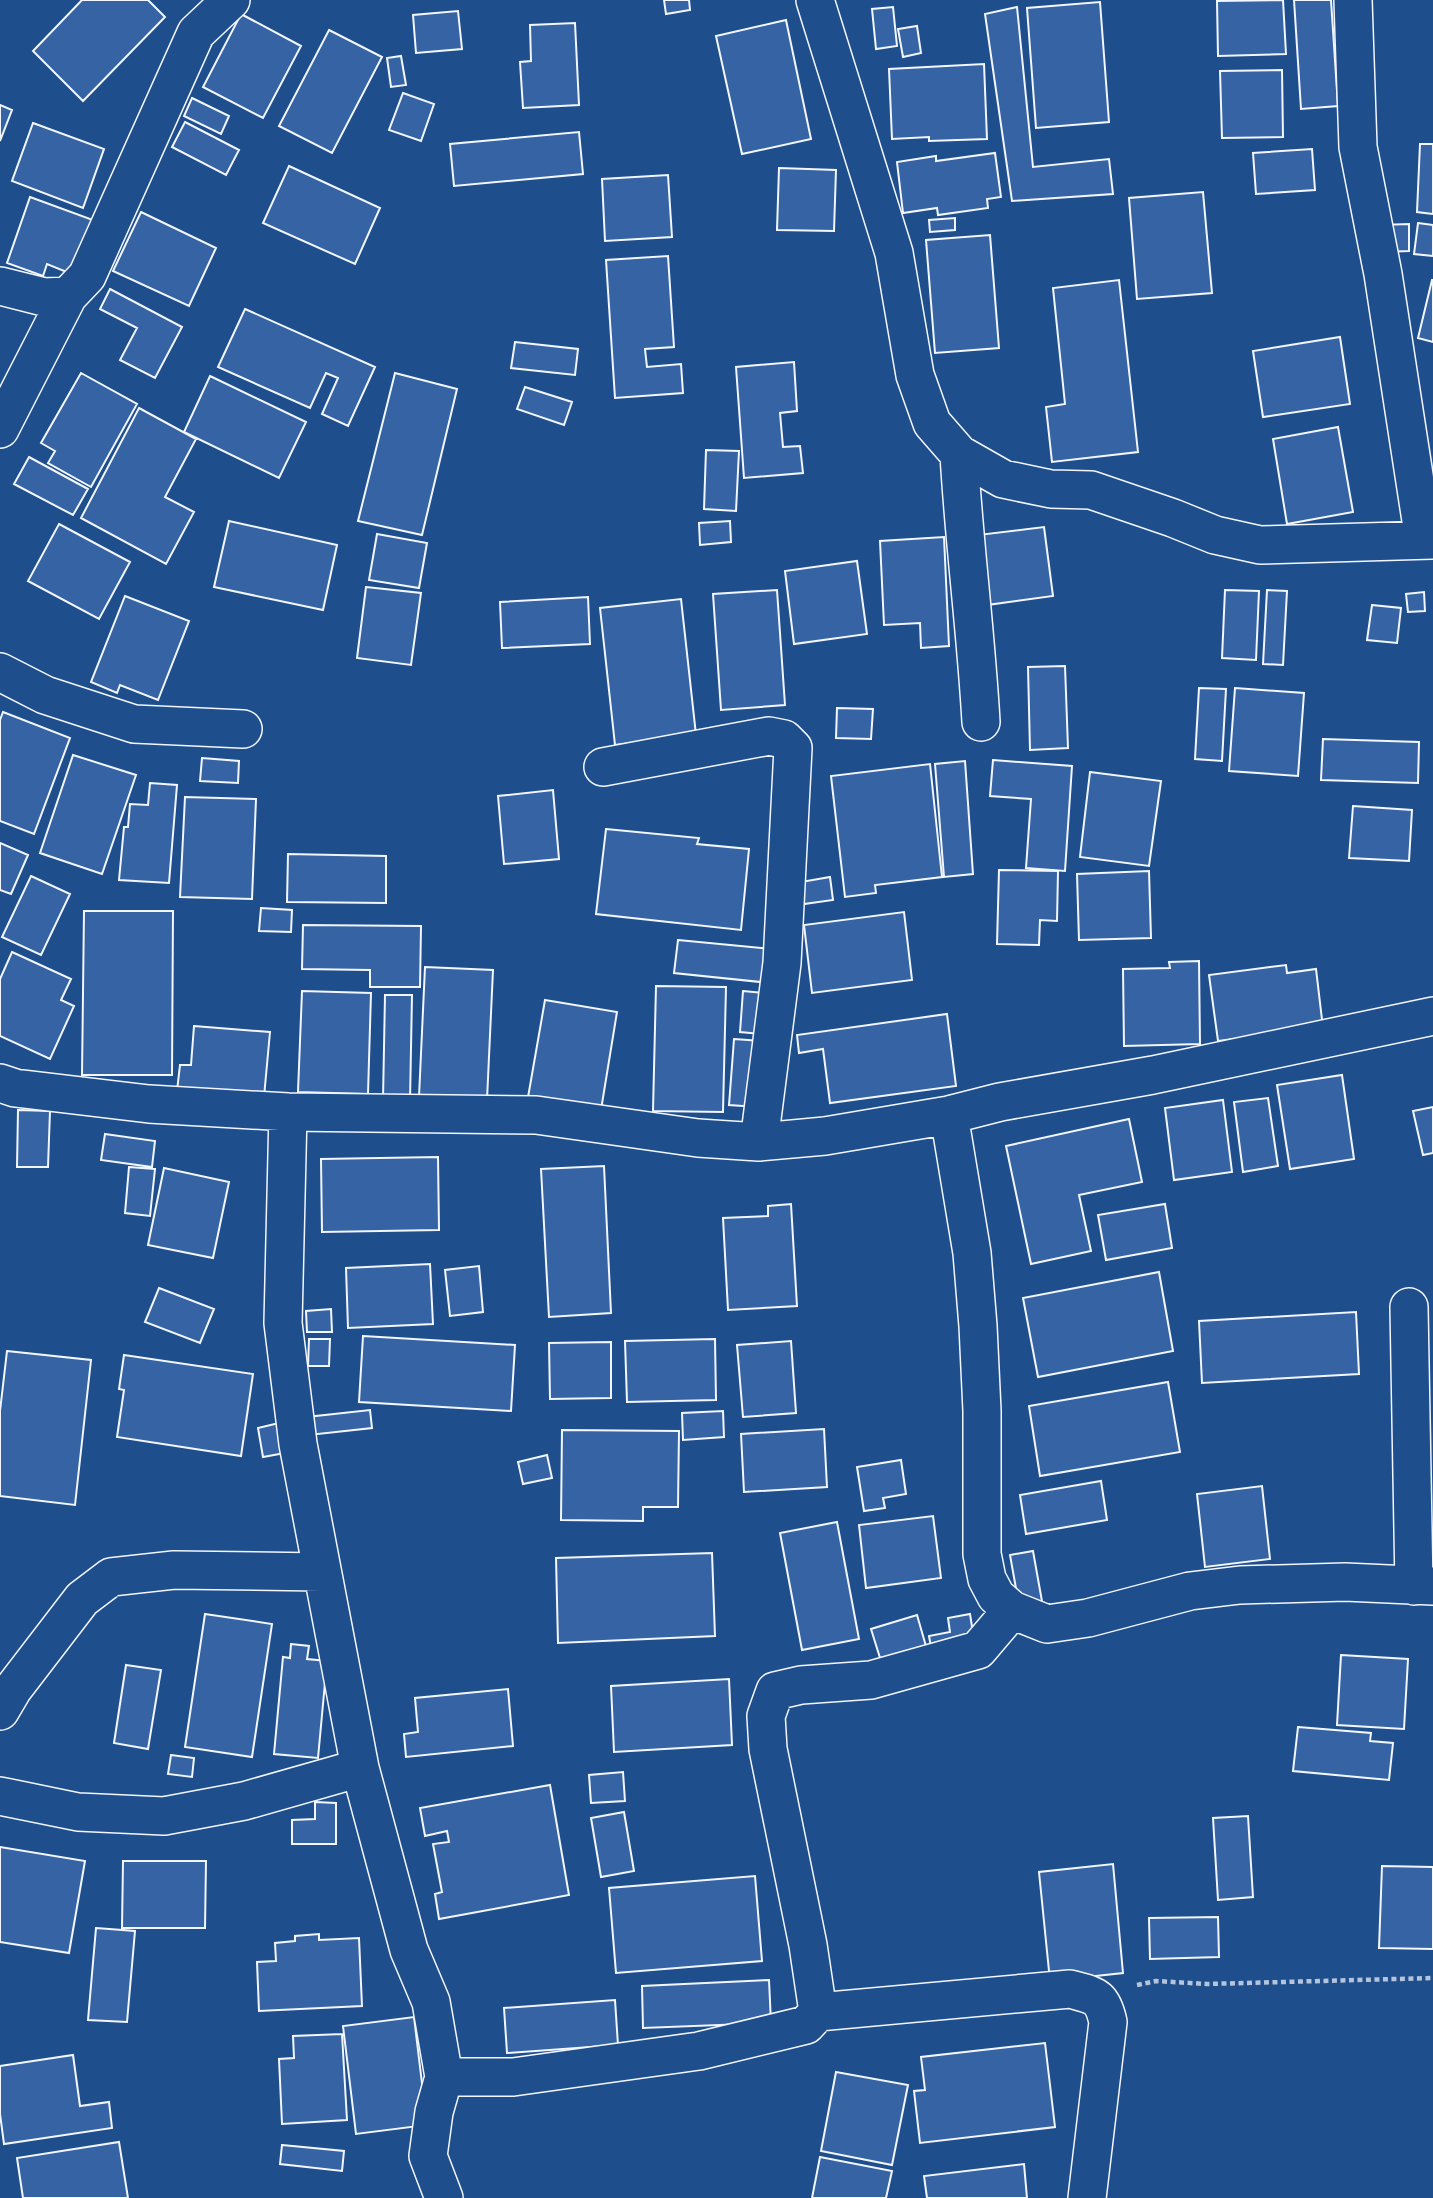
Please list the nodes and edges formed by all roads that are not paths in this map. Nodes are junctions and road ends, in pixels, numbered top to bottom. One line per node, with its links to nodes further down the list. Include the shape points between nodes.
1 (232, 0): 5 (street, via 196,33 87,276)
2 (815, 0): 7 (street, via 894,253 915,375 932,423)
3 (1353, 0): 8 (street, via 1358,147)
4 (0, 286): 5 (street, via 44,297)
5 (68, 296): 6 (street)
6 (0, 429)
7 (959, 454): 8 (street, via 1003,480 1051,489 1091,490 1216,535 1259,544); 10 (street)
8 (1429, 540)
9 (0, 672): 11 (street, via 45,695 134,724)
10 (981, 722)
11 (243, 729)
12 (604, 767): 17 (street, via 769,736 784,739 793,748 782,963)
13 (1433, 1017): 16 (street)
14 (0, 1083): 15 (street, via 149,1104)
15 (288, 1112): 17 (street, via 536,1115); 19 (street, via 283,1323 298,1444)
16 (949, 1115): 17 (street); 21 (street, via 972,1253 978,1326 982,1554 996,1596)
17 (759, 1142)
18 (1409, 1307): 20 (street)
19 (322, 1572): 22 (street, via 174,1570 111,1577 82,1599); 23 (street)
20 (1424, 1586): 21 (street, via 1240,1585 1190,1591 1047,1624)
21 (1012, 1610): 25 (street, via 978,1650 871,1680 775,1691 766,1716 768,1749)
22 (0, 1711)
23 (360, 1768): 24 (street, via 244,1801 164,1816 78,1812); 26 (street, via 409,1950 431,2001)
24 (0, 1796)
25 (818, 2012): 26 (street, via 806,2025 699,2051 513,2077); 28 (street, via 1070,1989 1095,1996 1104,2005 1108,2022)
26 (444, 2077): 27 (street, via 428,2155)
27 (444, 2198)
28 (1087, 2198)

